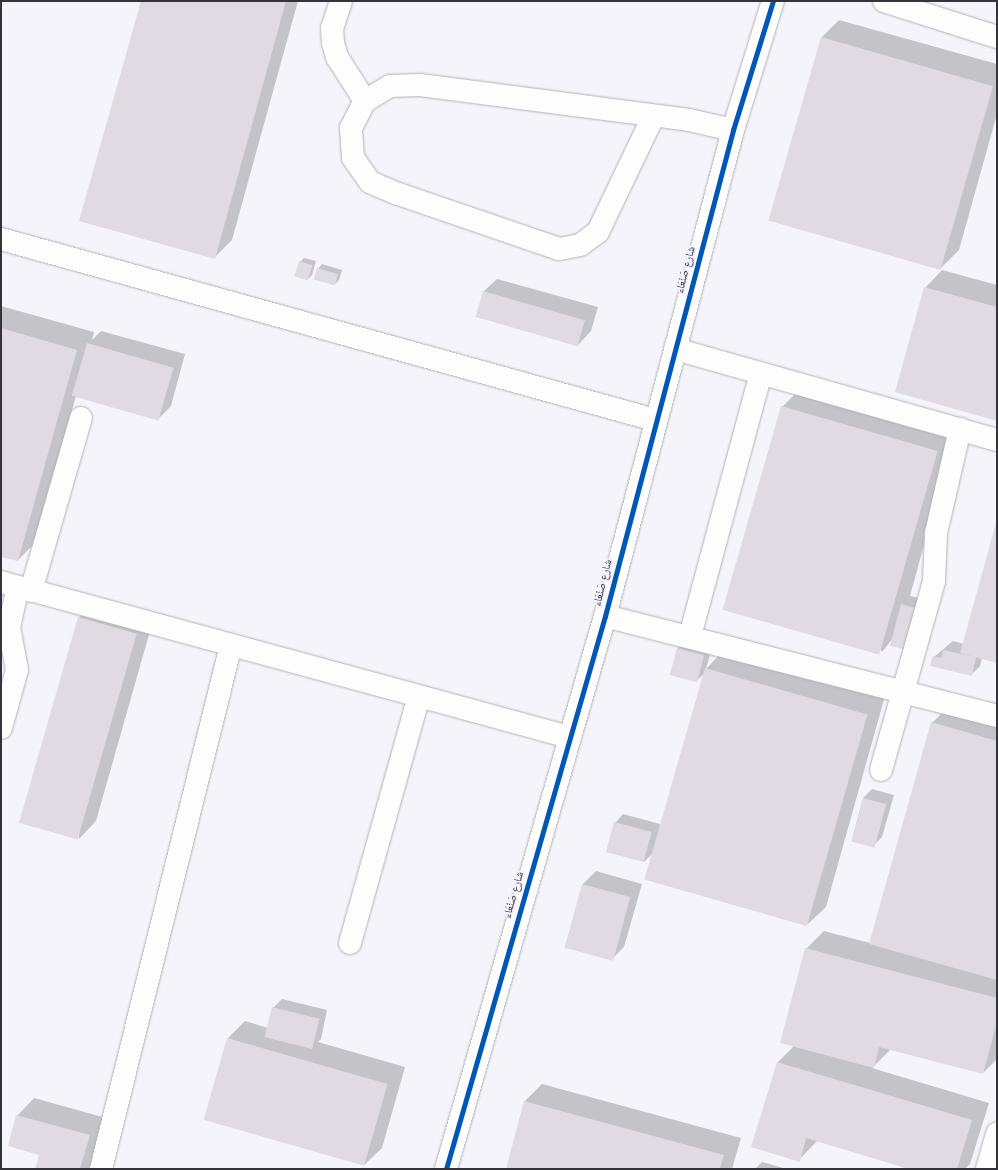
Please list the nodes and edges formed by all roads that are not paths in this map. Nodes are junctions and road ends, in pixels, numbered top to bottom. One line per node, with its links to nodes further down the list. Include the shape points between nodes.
1 (341, 1): 5 (street, via 332,28 333,43 337,57)
2 (773, 1): 7 (street, شارع صَنْعَاء)
3 (884, 1): 4 (street)
4 (997, 37)
5 (365, 101): 6 (street, via 390,86 420,86); 6 (street, via 351,128 353,158 370,182 405,197 559,249 580,245 598,232)
6 (653, 117): 7 (street, via 689,120)
7 (733, 130): 9 (street, شارع صَنْعَاء)
8 (1, 239): 12 (street)
9 (675, 349): 10 (street); 12 (street, شارع صَنْعَاء)
10 (761, 373): 13 (street); 17 (street)
11 (81, 418): 15 (street)
12 (655, 420): 16 (street, شارع صَنْعَاء)
13 (960, 429): 14 (street); 19 (street, via 936,533 934,582)
14 (997, 440)
15 (17, 587): 18 (street); 22 (street, via 9,627 17,670)
16 (605, 616): 17 (street); 23 (street, شارع صَنْعَاء)
17 (690, 636): 19 (street)
18 (231, 645): 20 (street); 27 (street)
19 (903, 692): 21 (street); 24 (street)
20 (419, 696): 23 (street); 25 (street)
21 (997, 716)
22 (1, 728)
23 (570, 737): 28 (street, شارع صَنْعَاء)
24 (881, 770)
25 (350, 943)
26 (997, 1133): 29 (street)
27 (102, 1169)
28 (446, 1169)
29 (987, 1169)

